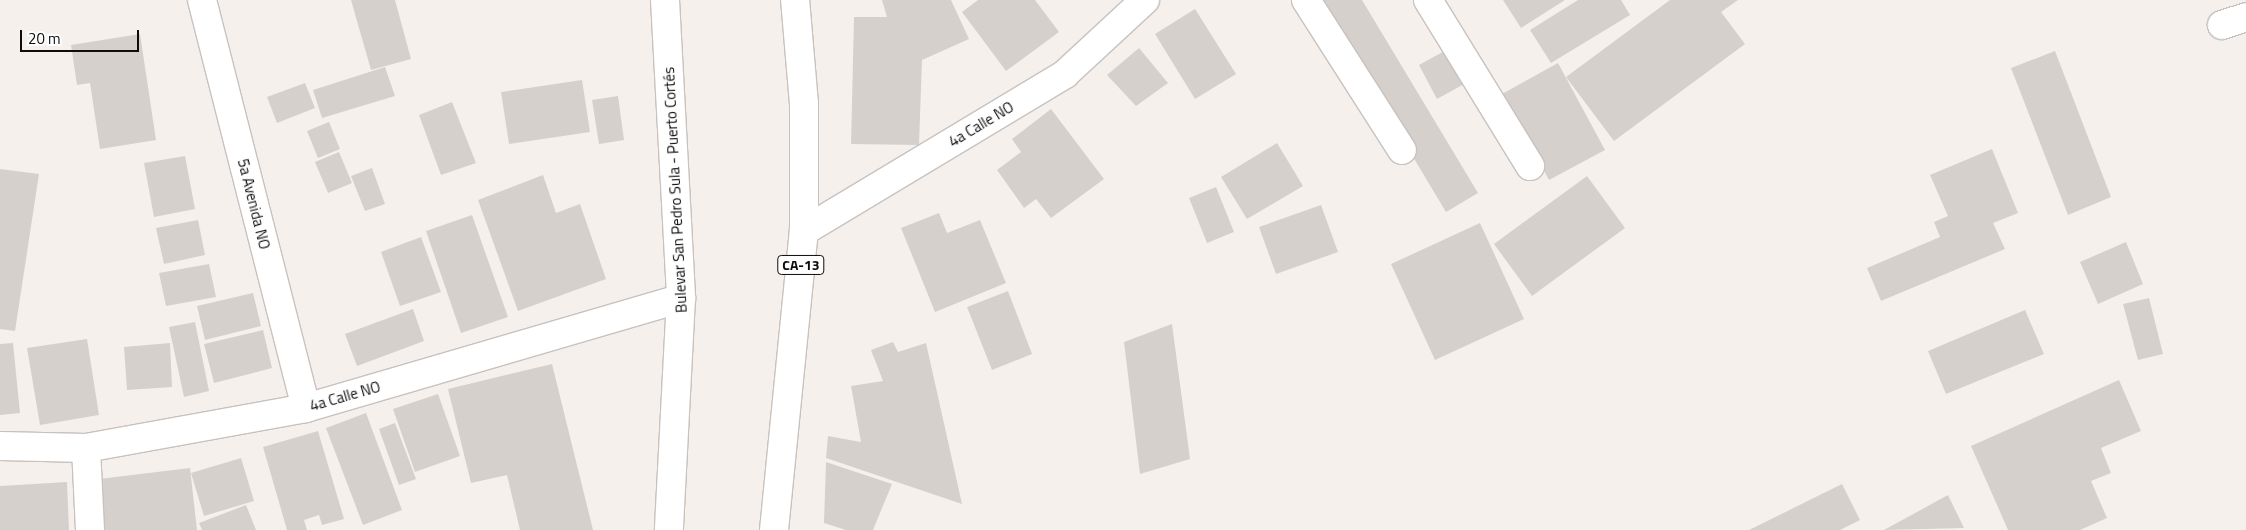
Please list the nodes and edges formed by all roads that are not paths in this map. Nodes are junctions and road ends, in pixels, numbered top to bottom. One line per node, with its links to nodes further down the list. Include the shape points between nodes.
1 (202, 0): 11 (main road, 5a Avenida NO)
2 (665, 0): 10 (main road, Bulevar San Pedro Sula - Puerto Cortés)
3 (795, 0): 9 (main road, CA-13, via 804,104)
4 (1145, 0): 9 (main road, 4a Calle NO, via 1065,74)
5 (1306, 0): 7 (main road)
6 (1428, 0): 8 (main road)
7 (1402, 150)
8 (1530, 166)
9 (804, 230): 16 (main road, CA-13)
10 (682, 298): 11 (main road, 4a Calle NO); 15 (main road, Bulevar San Pedro Sula - Puerto Cortés)
11 (306, 408): 13 (main road, 4a Calle NO)
12 (0, 446): 13 (main road, 4a Calle NO)
13 (86, 448): 14 (main road)
14 (90, 530)
15 (670, 530)
16 (774, 530)

